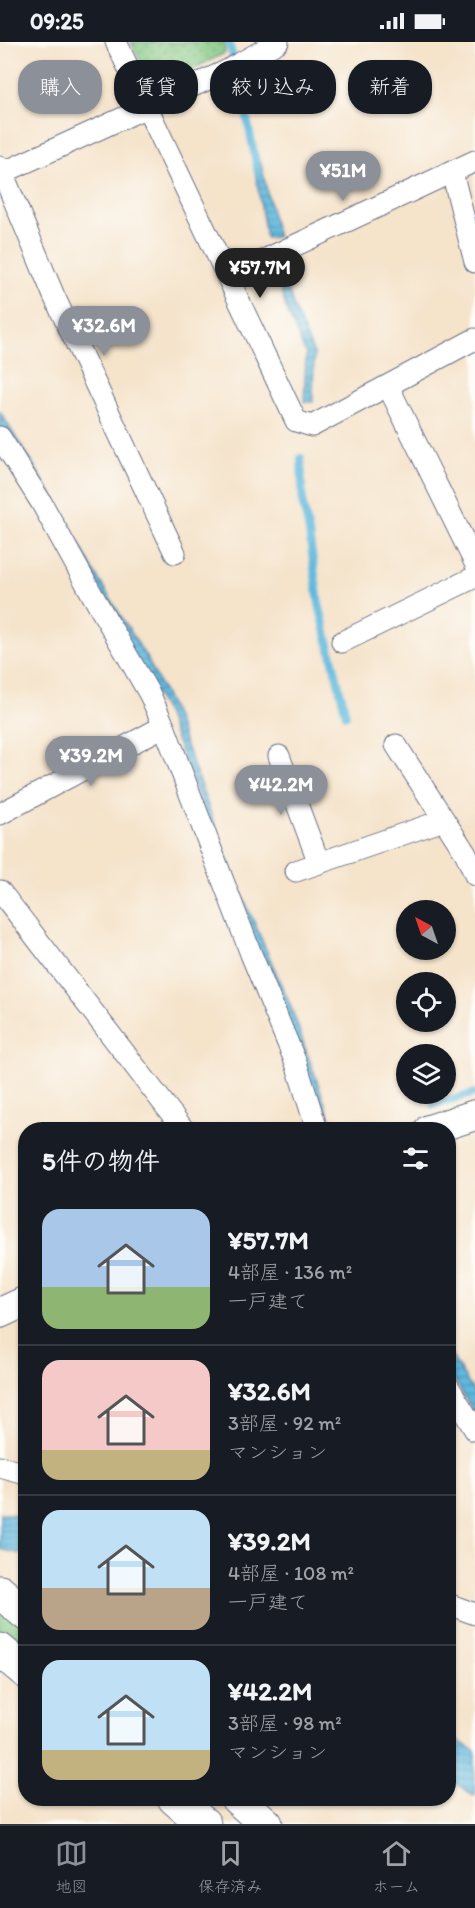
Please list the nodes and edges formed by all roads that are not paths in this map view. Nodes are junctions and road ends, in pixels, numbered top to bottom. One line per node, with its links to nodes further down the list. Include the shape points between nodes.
1 (116, 42): 3 (street)
2 (278, 42): 4 (street)
3 (125, 60)
4 (198, 84)
5 (131, 114): 8 (street)
6 (150, 114): 11 (street)
7 (475, 161): 9 (street)
8 (1, 171): 15 (street, via 54,296)
9 (452, 172): 10 (street); 11 (street)
10 (475, 262)
11 (228, 277): 13 (street, via 296,421 312,426)
12 (475, 339): 13 (street)
13 (388, 386): 16 (street)
14 (0, 437): 19 (street, via 41,502)
15 (175, 553)
16 (475, 563)
17 (475, 577): 18 (street)
18 (342, 642)
19 (164, 726): 22 (street); 30 (street, via 296,1063)
20 (396, 745): 23 (street)
21 (279, 756): 24 (street)
22 (0, 814)
23 (444, 820): 24 (street); 26 (street)
24 (319, 863): 25 (street)
25 (296, 871)
26 (475, 875)
27 (0, 891): 29 (street)
28 (475, 1115): 31 (street)
29 (178, 1122)
30 (314, 1122)
31 (454, 1122)
32 (18, 1305): 33 (street)
33 (0, 1313)
34 (456, 1399): 35 (street)
35 (475, 1430)
36 (0, 1467): 37 (street)
37 (18, 1472)
38 (0, 1592): 39 (highway)
39 (18, 1607)
40 (456, 1607): 41 (street)
41 (475, 1614)
42 (0, 1650): 43 (highway)
43 (18, 1665)
44 (183, 1806): 46 (highway)
45 (246, 1806): 47 (highway)
46 (204, 1824)
47 (266, 1824)

